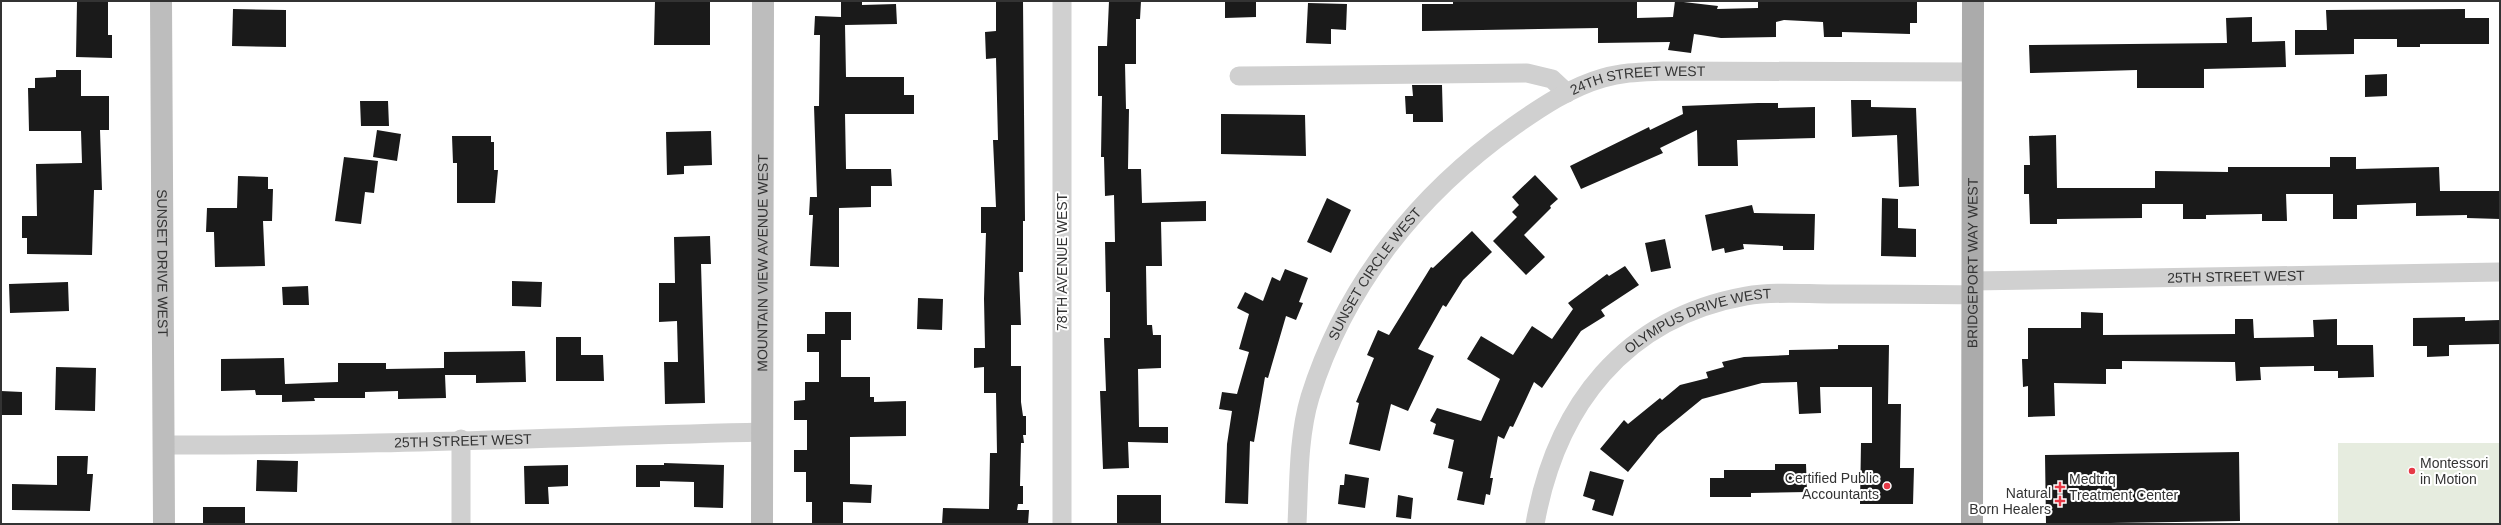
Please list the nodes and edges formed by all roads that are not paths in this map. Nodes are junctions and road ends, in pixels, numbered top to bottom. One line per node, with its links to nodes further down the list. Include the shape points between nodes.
1 (161, 1): 12 (street, SUNSET DRIVE WEST)
2 (763, 1): 10 (street, MOUNTAIN VIEW AVENUE WEST)
3 (1062, 1): 16 (street, 78TH AVENUE WEST)
4 (1973, 1): 5 (main road, BRIDGEPORT WAY WEST)
5 (1973, 72): 7 (street, 24TH STREET WEST, via 1663,71 1603,78); 9 (main road, BRIDGEPORT WAY WEST)
6 (1239, 76): 7 (street, 24TH STREET WEST, via 1527,72 1552,79)
7 (1567, 93): 17 (street, SUNSET CIRCLE WEST, via 1503,134 1436,191 1397,232 1365,278 1326,355 1310,399 1301,451)
8 (2500, 272): 9 (street, 25TH STREET WEST)
9 (1972, 288): 18 (street, OLYMPUS DRIVE WEST, via 1765,294 1718,303 1658,329 1608,367 1582,398 1559,443); 19 (main road, BRIDGEPORT WAY WEST)
10 (762, 432): 11 (street, 25TH STREET WEST); 15 (street, MOUNTAIN VIEW AVENUE WEST)
11 (461, 439): 12 (street, 25TH STREET WEST, via 311,446); 14 (street)
12 (164, 445): 13 (street, SUNSET DRIVE WEST)
13 (164, 524)
14 (460, 524)
15 (762, 524)
16 (1062, 524)
17 (1297, 524)
18 (1535, 524)
19 (1972, 524)

